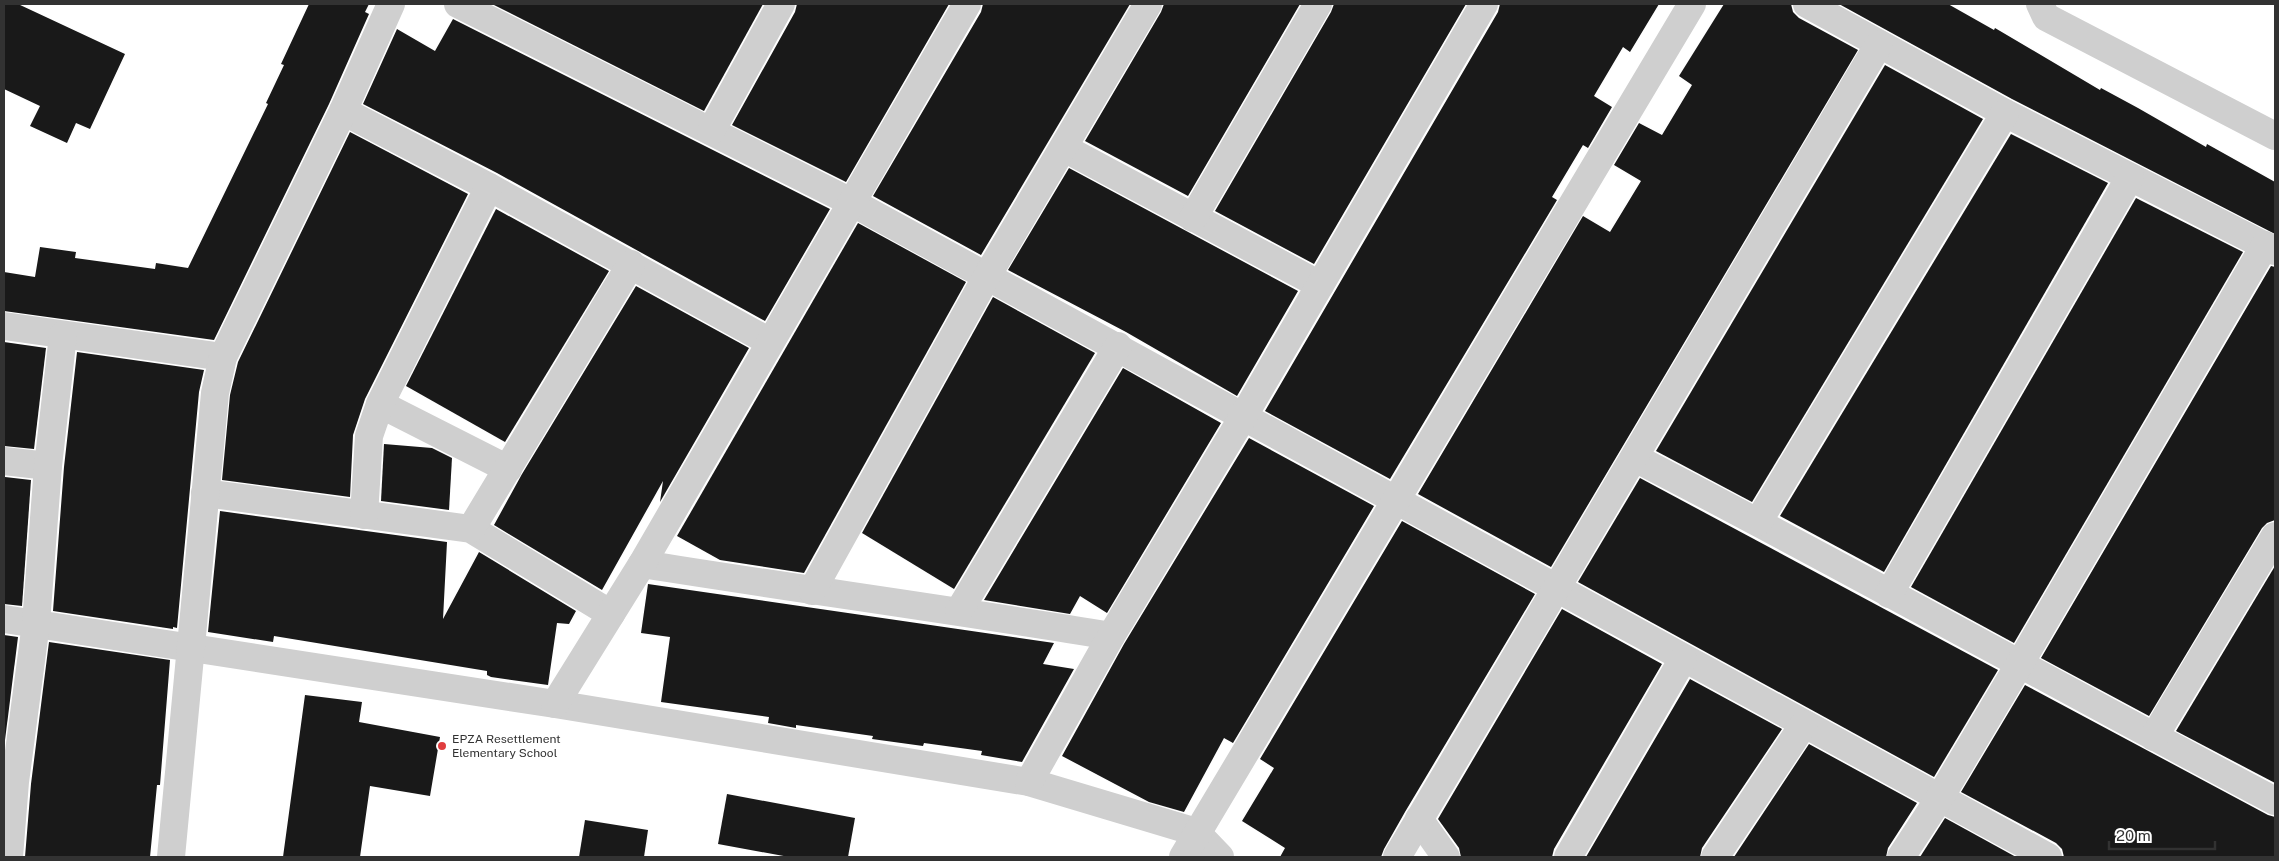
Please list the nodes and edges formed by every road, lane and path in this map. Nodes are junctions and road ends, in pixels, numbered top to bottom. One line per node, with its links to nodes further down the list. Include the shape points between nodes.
1 (391, 4): 12 (street)
2 (458, 4): 14 (street)
3 (781, 4): 14 (street)
4 (967, 4): 19 (street)
5 (1148, 4): 16 (street)
6 (1318, 4): 20 (street)
7 (1484, 4): 24 (street)
8 (1692, 4): 37 (street)
9 (1807, 4): 11 (street)
10 (2040, 4): 15 (street, via 2046,17)
11 (1879, 44): 13 (street); 32 (street)
12 (343, 111): 18 (street); 29 (street)
13 (2006, 113): 17 (street); 39 (street)
14 (712, 131): 19 (street)
15 (2275, 136)
16 (1064, 148): 20 (street); 23 (street)
17 (2130, 177): 21 (street); 45 (street)
18 (489, 187): 22 (street); 30 (street)
19 (851, 202): 23 (street); 27 (street)
20 (1193, 218): 24 (street)
21 (2270, 248): 53 (street)
22 (631, 264): 27 (street); 35 (street)
23 (987, 276): 28 (street); 44 (street)
24 (1320, 285): 31 (street)
25 (4, 326): 26 (street)
26 (63, 335): 29 (street); 34 (street)
27 (770, 342): 42 (street)
28 (1118, 346): 31 (street); 46 (street)
29 (224, 356): 36 (street, via 215,393)
30 (380, 404): 35 (street); 38 (street, via 368,436)
31 (1243, 417): 37 (street); 50 (street)
32 (1634, 458): 39 (street); 43 (street)
33 (4, 461): 34 (street)
34 (48, 466): 49 (street)
35 (508, 469): 40 (street)
36 (205, 493): 38 (street); 51 (street)
37 (1395, 500): 43 (street); 62 (street)
38 (364, 515): 40 (street)
39 (1758, 522): 45 (street)
40 (471, 529): 47 (street)
41 (2275, 536): 56 (street)
42 (642, 564): 44 (street); 47 (street)
43 (1556, 588): 52 (street); 61 (street)
44 (812, 591): 46 (street)
45 (1889, 594): 53 (street)
46 (959, 610): 50 (street)
47 (611, 614): 54 (street)
48 (4, 619): 49 (street)
49 (36, 623): 51 (street); 57 (street)
50 (1111, 636): 58 (street)
51 (190, 649): 54 (street); 64 (street)
52 (1683, 659): 55 (street); 69 (street)
53 (2019, 665): 56 (street); 59 (street)
54 (555, 704): 58 (street)
55 (1804, 724): 59 (street); 70 (street)
56 (2154, 737): 60 (street)
57 (10, 782): 63 (street)
58 (1028, 782): 62 (street)
59 (1940, 799): 71 (street); 72 (street)
60 (2275, 801)
61 (1420, 819): 67 (street); 68 (street)
62 (1196, 832): 65 (street); 66 (street)
63 (8, 857)
64 (171, 857)
65 (1183, 857)
66 (1220, 857)
67 (1397, 857)
68 (1446, 857)
69 (1568, 857)
70 (1714, 857)
71 (1901, 857)
72 (2048, 857)

